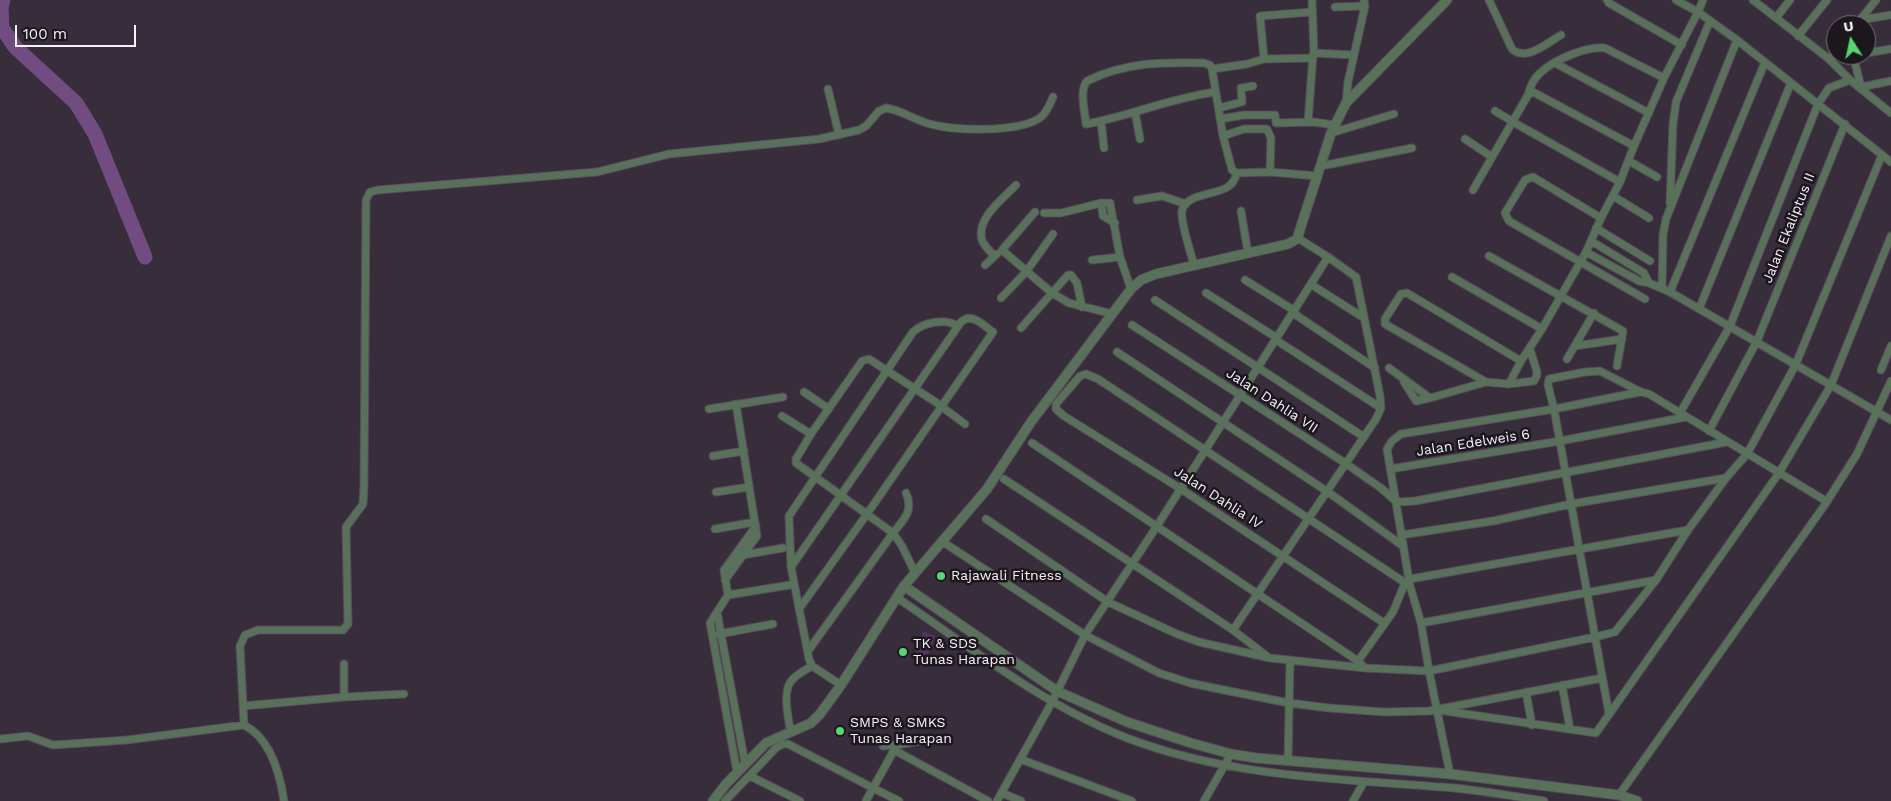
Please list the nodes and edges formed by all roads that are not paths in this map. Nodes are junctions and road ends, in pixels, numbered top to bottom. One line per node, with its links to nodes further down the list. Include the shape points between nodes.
1 (1312, 0): 13 (street)
2 (1447, 0): 46 (street)
3 (1489, 0): 20 (street, via 1515,53 1527,54)
4 (1607, 0): 23 (street)
5 (1676, 0): 14 (street)
6 (1703, 0): 14 (street)
7 (1753, 0): 17 (street)
8 (1790, 0): 17 (street)
9 (1828, 0): 21 (street)
10 (1876, 0): 15 (street)
11 (1364, 3): 12 (street); 27 (street)
12 (1336, 7)
13 (1312, 12): 26 (street); 29 (street, via 1260,16)
14 (1698, 12): 19 (street); 23 (street)
15 (1864, 15)
16 (1891, 15): 18 (street)
17 (1776, 18): 21 (street)
18 (1876, 19)
19 (1710, 21): 22 (street); 84 (street, via 1676,102)
20 (1560, 36)
21 (1798, 36): 28 (street)
22 (1737, 40): 30 (street); 84 (street)
23 (1682, 45): 35 (street)
24 (1891, 49): 25 (street)
25 (1876, 51)
26 (1313, 56): 27 (street); 29 (street); 57 (street)
27 (1354, 56): 46 (street)
28 (1826, 57)
29 (1264, 59): 34 (street)
30 (1766, 62): 38 (street); 117 (street)
31 (1555, 63): 35 (street, via 1586,50 1605,48); 43 (street, via 1538,75); 51 (street)
32 (1835, 65): 36 (street)
33 (1856, 65): 40 (street)
34 (1212, 69): 42 (street); 56 (street, via 1204,63 1158,62 1120,68 1091,79 1083,88 1086,124)
35 (1664, 78): 51 (street)
36 (1850, 80): 40 (street); 47 (street, via 1829,88)
37 (1891, 81): 40 (street)
38 (1791, 83): 47 (street); 125 (street)
39 (1253, 86): 45 (street, via 1241,88)
40 (1860, 87): 52 (street)
41 (828, 89): 61 (street)
42 (1215, 92): 48 (street); 50 (street)
43 (1528, 95): 58 (street); 65 (street, via 1536,92)
44 (1053, 97): 61 (street, via 1040,117 1019,126 955,129 886,108 863,128)
45 (1242, 102): 48 (street); 54 (street)
46 (1346, 103): 60 (street)
47 (1818, 104): 59 (street); 132 (street)
48 (1218, 108): 55 (street)
49 (1495, 111): 58 (street)
50 (1135, 112): 56 (street); 63 (street)
51 (1649, 113): 65 (street)
52 (1891, 113)
53 (1394, 114): 60 (street)
54 (1244, 115): 55 (street); 57 (street, via 1275,115 1276,124)
55 (1220, 119): 62 (street)
56 (1101, 121): 66 (street)
57 (1308, 122): 60 (street)
58 (1513, 122): 69 (street); 77 (street)
59 (1845, 124): 68 (street); 137 (street, Jalan Ekaliptus II)
60 (1333, 129): 72 (street)
61 (839, 135): 253 (street, via 669,154 597,172 378,190 368,194 364,485 363,504 346,527 348,624 342,630 258,630 244,635 240,646)
62 (1224, 136): 73 (street, via 1244,129 1267,128 1271,138); 74 (street, via 1230,167)
63 (1140, 139)
64 (1465, 139): 69 (street)
65 (1634, 146): 70 (street)
66 (1104, 148)
67 (1412, 148): 72 (street)
68 (1882, 154): 71 (street); 145 (street)
69 (1492, 157): 79 (street)
70 (1629, 161): 76 (street); 77 (street)
71 (1891, 162)
72 (1321, 166): 75 (street)
73 (1270, 172): 74 (street); 75 (street)
74 (1237, 173): 83 (street, via 1229,187)
75 (1318, 176): 94 (street)
76 (1657, 177)
77 (1620, 182): 80 (street)
78 (1016, 185): 99 (street, via 986,218 982,227 983,241)
79 (1473, 190)
80 (1613, 196): 88 (street); 89 (street)
81 (1137, 200): 83 (street, via 1162,196)
82 (1101, 203): 87 (street, via 1061,213); 90 (street, via 1103,216); 90 (street, via 1111,204)
83 (1186, 204): 108 (street, via 1182,218)
84 (1670, 209): 115 (street, via 1663,235)
85 (1241, 210): 98 (street)
86 (1035, 212): 96 (street)
87 (1044, 213)
88 (1601, 218): 91 (street); 106 (street, via 1533,177 1525,180 1508,207 1505,213 1509,221)
89 (1649, 218)
90 (1115, 223): 101 (street)
91 (1596, 228): 95 (street); 105 (street)
92 (1053, 234): 110 (street)
93 (1891, 236): 154 (street)
94 (1301, 241): 98 (street); 102 (street)
95 (1591, 241): 97 (street); 104 (street)
96 (1002, 250): 99 (street); 110 (street)
97 (1586, 252): 106 (street); 109 (street)
98 (1248, 253): 108 (street)
99 (994, 256): 107 (street)
100 (1489, 256): 120 (street)
101 (1120, 257): 103 (street); 116 (street)
102 (1328, 257): 114 (street); 129 (street, via 1356,277)
103 (1092, 260)
104 (1623, 260): 109 (street); 113 (street, via 1644,273)
105 (1650, 261)
106 (1579, 262): 120 (street); 122 (street)
107 (985, 265)
108 (1194, 265): 116 (street, via 1156,274)
109 (1618, 269): 113 (street)
110 (1026, 272): 118 (street); 121 (street)
111 (1452, 277): 134 (street)
112 (1245, 280): 126 (street)
113 (1649, 283): 115 (street)
114 (1312, 284): 126 (street); 129 (street)
115 (1662, 288): 117 (street)
116 (1130, 289): 128 (street)
117 (1670, 292): 125 (street)
118 (1052, 293): 124 (street); 124 (street, via 1067,275 1071,275 1077,283); 133 (street)
119 (1206, 293): 135 (street)
120 (1562, 295): 127 (street); 134 (street)
121 (1001, 298)
122 (1645, 299)
123 (1155, 300): 146 (street)
124 (1082, 306): 128 (street)
125 (1699, 309): 132 (street)
126 (1294, 312): 135 (street); 147 (street)
127 (1594, 313): 136 (street, via 1624,331); 138 (street)
128 (1113, 314): 215 (street, via 1031,422 987,489)
129 (1364, 318): 147 (street)
130 (1132, 325): 158 (street, Jalan Dahlia VII)
131 (958, 326): 150 (street, via 939,322 918,327); 155 (street); 161 (street, via 971,318 992,332)
132 (1730, 326): 137 (street); 167 (street)
133 (1021, 328)
134 (1542, 329): 140 (street)
135 (1277, 339): 146 (street); 162 (street)
136 (1622, 339): 138 (street); 144 (street)
137 (1757, 341): 145 (street); 172 (street, Jalan Ekaliptus II)
138 (1575, 346): 142 (street)
139 (1891, 346): 149 (street)
140 (1530, 349): 143 (street); 153 (street, via 1536,378 1531,382)
141 (1117, 352): 170 (street)
142 (1567, 359)
143 (1521, 361): 152 (street, via 1407,293 1401,294 1385,324); 153 (street)
144 (1617, 366)
145 (1795, 366): 154 (street); 180 (street)
146 (1257, 368): 158 (street); 174 (street)
147 (1374, 368): 162 (street)
148 (1389, 368): 152 (street, via 1401,378 1416,401)
149 (1881, 370)
150 (888, 371): 155 (street); 165 (street, via 864,359); 186 (street)
151 (1891, 381): 166 (street)
152 (1486, 382): 153 (street)
153 (1510, 384)
154 (1831, 385): 166 (street); 185 (street)
155 (914, 389): 161 (street); 194 (street)
156 (804, 392): 165 (street)
157 (1641, 392): 164 (street); 164 (street, via 1595,370 1553,377 1548,382); 167 (street)
158 (1241, 395): 170 (street); 182 (street, Jalan Dahlia VII)
159 (783, 397): 160 (street)
160 (736, 404): 163 (street); 178 (street)
161 (941, 406): 171 (street); 198 (street)
162 (1381, 408): 174 (street)
163 (709, 409)
164 (1554, 409): 175 (street); 183 (street, via 1401,434 1387,449)
165 (829, 410): 173 (street)
166 (1877, 411): 169 (street); 195 (street, via 1857,454)
167 (1683, 415): 172 (street); 175 (street, Jalan Edelweis 6)
168 (782, 416): 173 (street)
169 (1891, 420)
170 (1224, 423): 179 (street); 192 (street)
171 (965, 424)
172 (1709, 431): 176 (street)
173 (811, 434): 186 (street, via 796,462)
174 (1364, 437): 182 (street)
175 (1560, 441): 183 (street, Jalan Edelweis 6); 184 (street)
176 (1726, 442): 180 (street); 184 (street)
177 (1032, 443): 202 (street)
178 (744, 451): 181 (street); 189 (street)
179 (1204, 451): 190 (street); 190 (street, Jalan Dahlia IV, via 1090,375 1080,376 1056,404 1059,411); 199 (street)
180 (1746, 454): 185 (street); 187 (street)
181 (713, 456)
182 (1345, 464): 192 (street); 196 (street, Jalan Dahlia VII)
183 (1390, 469): 196 (street)
184 (1565, 471): 196 (street); 197 (street)
185 (1779, 473): 195 (street); 255 (street)
186 (815, 476): 194 (street); 214 (street, via 788,516)
187 (1726, 478): 197 (street); 204 (street)
188 (1004, 479): 213 (street)
189 (750, 486): 191 (street); 201 (street)
190 (1181, 489): 202 (street); 212 (street, Jalan Dahlia IV)
191 (716, 492)
192 (1328, 492): 199 (street); 208 (street)
193 (906, 493): 205 (street, via 909,509)
194 (841, 497): 198 (street); 214 (street)
195 (1826, 501): 276 (street)
196 (1397, 502): 206 (street)
197 (1571, 504): 206 (street, via 1493,521); 210 (street)
198 (867, 514): 205 (street); 226 (street)
199 (1308, 519): 212 (street); 218 (street)
200 (986, 520): 225 (street)
201 (756, 524): 203 (street); 211 (street, via 757,536); 216 (street, via 724,570)
202 (1158, 526): 213 (street); 222 (street)
203 (715, 529)
204 (1688, 530): 210 (street); 217 (street)
205 (893, 533): 215 (street); 236 (street)
206 (1401, 535): 208 (street)
207 (946, 544): 234 (street)
208 (1403, 546): 218 (street)
209 (783, 548): 211 (street)
210 (1579, 549): 218 (street); 221 (street)
211 (743, 556): 216 (street)
212 (1283, 556): 222 (street); 228 (street, Jalan Dahlia IV)
213 (1132, 563): 225 (street); 231 (street)
214 (791, 567): 226 (street)
215 (915, 573): 220 (street)
216 (725, 580): 223 (street)
217 (1656, 580): 221 (street); 235 (street, via 1615,632)
218 (1408, 583): 228 (street); 229 (street)
219 (790, 585): 223 (street)
220 (904, 586): 224 (street); 247 (street)
221 (1586, 592): 229 (street); 235 (street)
222 (1258, 594): 231 (street); 239 (street)
223 (728, 595): 227 (street)
224 (896, 597): 245 (street); 251 (street)
225 (1108, 602): 234 (street); 237 (street, via 1199,642)
226 (799, 608): 236 (street)
227 (717, 612): 232 (street); 233 (street, via 710,623)
228 (1384, 623): 239 (street)
229 (1421, 623): 243 (street)
230 (773, 624): 232 (street)
231 (1233, 630): 237 (street)
232 (721, 634): 233 (street); 267 (street)
233 (712, 635): 269 (street)
234 (1085, 635): 247 (street); 252 (street, via 1159,673 1190,683)
235 (1594, 637): 243 (street); 244 (street)
236 (808, 652): 241 (street)
237 (1270, 658): 238 (street)
238 (1290, 661): 242 (street); 252 (street)
239 (1358, 661): 242 (street)
240 (344, 664): 250 (street)
241 (812, 666): 245 (street); 259 (street, via 790,681 787,712)
242 (1365, 668): 243 (street)
243 (1429, 671): 254 (street)
244 (1602, 678): 246 (street); 255 (street)
245 (841, 684): 259 (street, via 820,714)
246 (1562, 686): 248 (street); 258 (street)
247 (1057, 691): 251 (street); 264 (street, via 1127,722)
248 (1526, 692): 254 (street); 257 (street)
249 (404, 694): 250 (street)
250 (344, 697): 253 (street)
251 (1052, 702): 265 (street); 268 (street, via 1126,737)
252 (1289, 703): 254 (street, via 1385,712); 266 (street)
253 (242, 706): 256 (street)
254 (1438, 710): 257 (street); 270 (street)
255 (1609, 714): 258 (street, via 1596,733)
256 (244, 725): 260 (street, via 127,740 53,745 33,736); 277 (street, via 255,731 269,752 276,766)
257 (1532, 725): 258 (street)
258 (1570, 730)
259 (791, 732): 267 (street, via 766,743)
260 (0, 738)
261 (920, 740): 263 (street)
262 (883, 746): 263 (street)
263 (895, 748): 273 (street); 283 (street)
264 (1232, 754): 266 (street); 268 (street)
265 (1020, 759): 275 (street); 286 (street)
266 (1288, 761): 270 (street)
267 (745, 763): 269 (street)
268 (1225, 766): 272 (street); 287 (street)
269 (737, 772): 278 (street)
270 (1453, 775): 274 (street); 276 (street)
271 (750, 776): 273 (street, via 776,748 788,744); 279 (street); 280 (street)
272 (1364, 782): 274 (street); 288 (street)
273 (873, 788): 281 (street); 282 (street)
274 (1457, 789): 289 (street)
275 (1002, 793): 284 (street); 285 (street)
276 (1620, 795): 290 (street)
277 (284, 801)
278 (713, 801)
279 (725, 801)
280 (800, 801)
281 (866, 801)
282 (899, 801)
283 (988, 801)
284 (997, 801)
285 (1021, 801)
286 (1132, 801)
287 (1204, 801)
288 (1353, 801)
289 (1544, 801)
290 (1636, 801)

